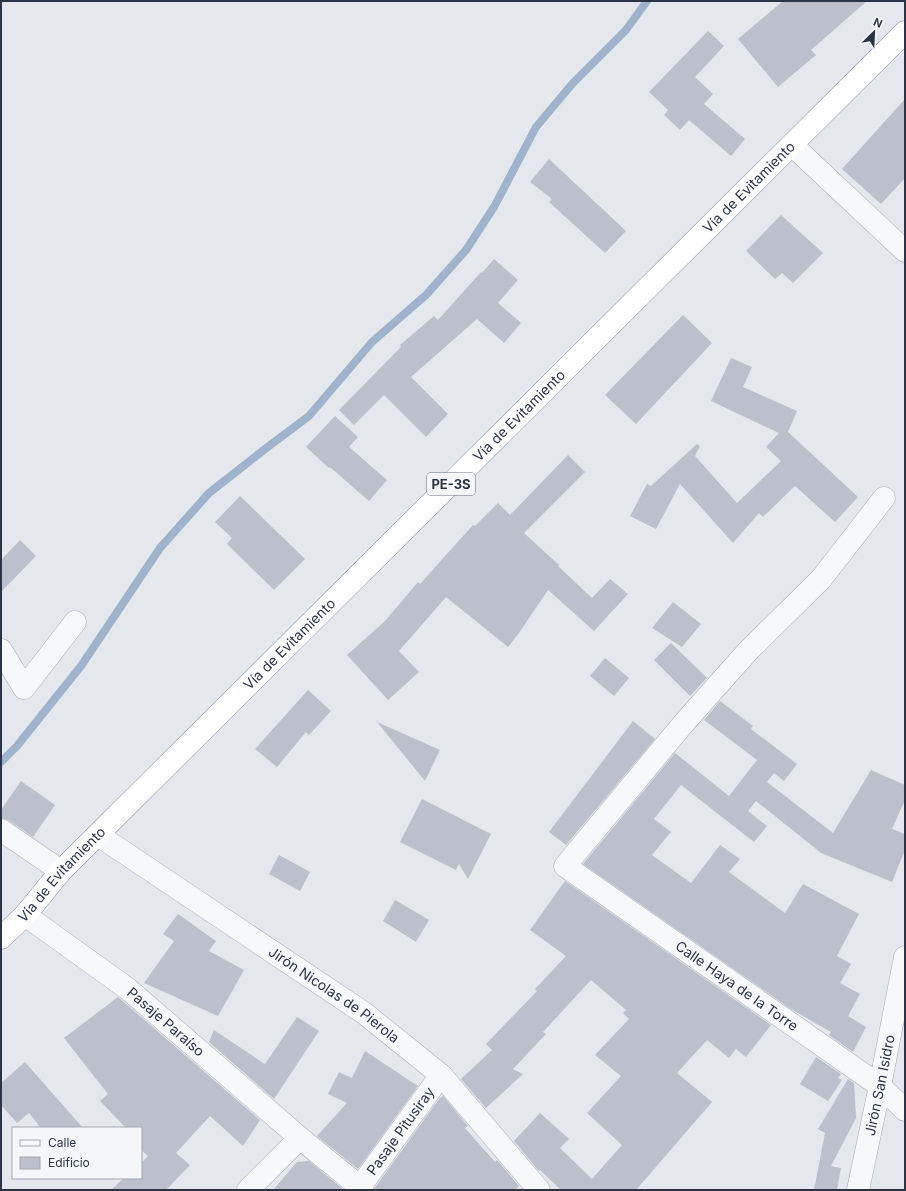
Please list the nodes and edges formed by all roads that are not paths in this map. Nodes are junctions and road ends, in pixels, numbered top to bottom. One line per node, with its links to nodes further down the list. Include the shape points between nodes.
1 (905, 32): 2 (highway, Vía de Evitamiento / PE-3S)
2 (792, 145): 3 (street); 8 (highway, Vía de Evitamiento / PE-3S)
3 (905, 251)
4 (884, 498): 14 (street, Calle Haya de la Torre, via 821,579 748,651 683,724 565,866)
5 (75, 622): 6 (street, via 24,688)
6 (1, 650)
7 (1, 830): 9 (street)
8 (98, 835): 9 (highway, Vía de Evitamiento / PE-3S); 13 (street, Jirón Nicolas de Pierola, via 364,1013)
9 (61, 871): 10 (highway, Vía de Evitamiento / PE-3S)
10 (25, 915): 11 (highway, Vía de Evitamiento / PE-3S); 16 (street, Pasaje Paraíso, via 128,989)
11 (1, 938)
12 (905, 957): 14 (street, Jirón San Isidro)
13 (441, 1075): 17 (street, Pasaje Pitusiray); 19 (street, Jirón Nicolas de Pierola)
14 (880, 1086): 15 (street, Calle Haya de la Torre); 20 (street, Jirón San Isidro)
15 (905, 1110)
16 (300, 1138): 17 (street, Pasaje Paraíso); 18 (street)
17 (361, 1189)
18 (248, 1190)
19 (540, 1190)
20 (858, 1190)

